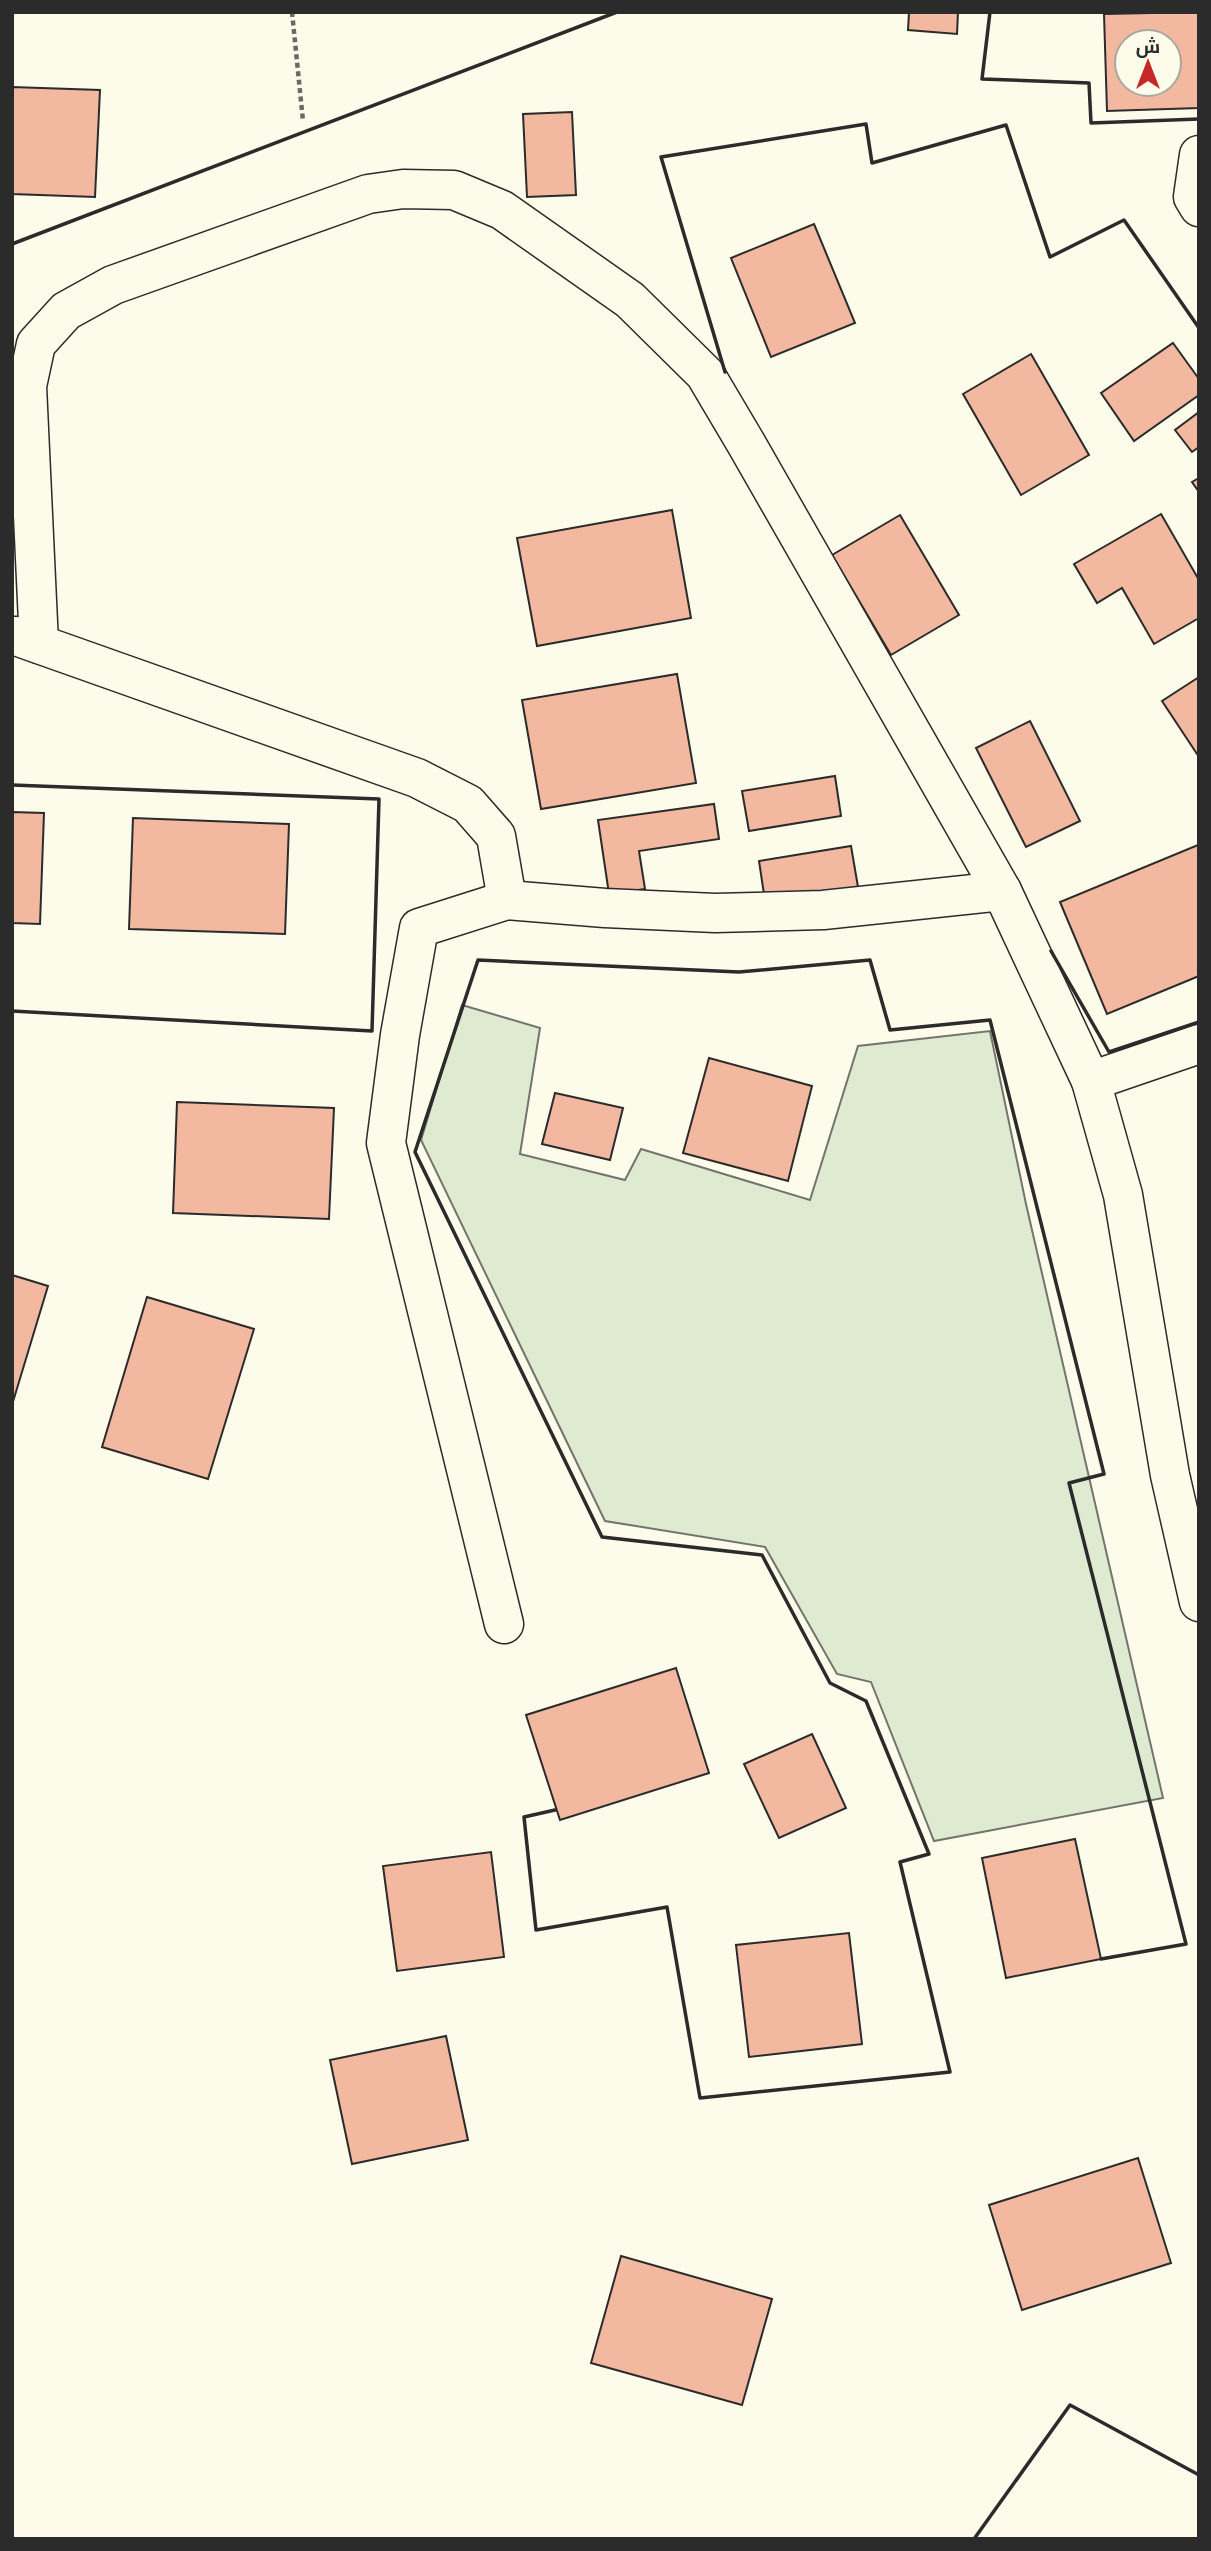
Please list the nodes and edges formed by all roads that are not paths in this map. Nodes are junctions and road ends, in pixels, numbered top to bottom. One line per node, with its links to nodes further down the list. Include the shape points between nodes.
1 (1199, 155): 2 (street, via 1193,197)
2 (1199, 207)
3 (26, 639): 4 (street, via 27,386 36,344 65,311 113,285 368,194 453,190 502,210 630,300 705,374); 5 (street, via 417,778 468,804 496,835)
4 (1002, 891): 5 (street, via 823,910 715,913); 7 (street)
5 (507, 900): 10 (street, via 419,928 386,1143)
6 (1199, 1044): 7 (street)
7 (1091, 1081): 8 (street, via 1122,1195)
8 (1184, 1470): 9 (street)
9 (1199, 1602)
10 (504, 1624)

